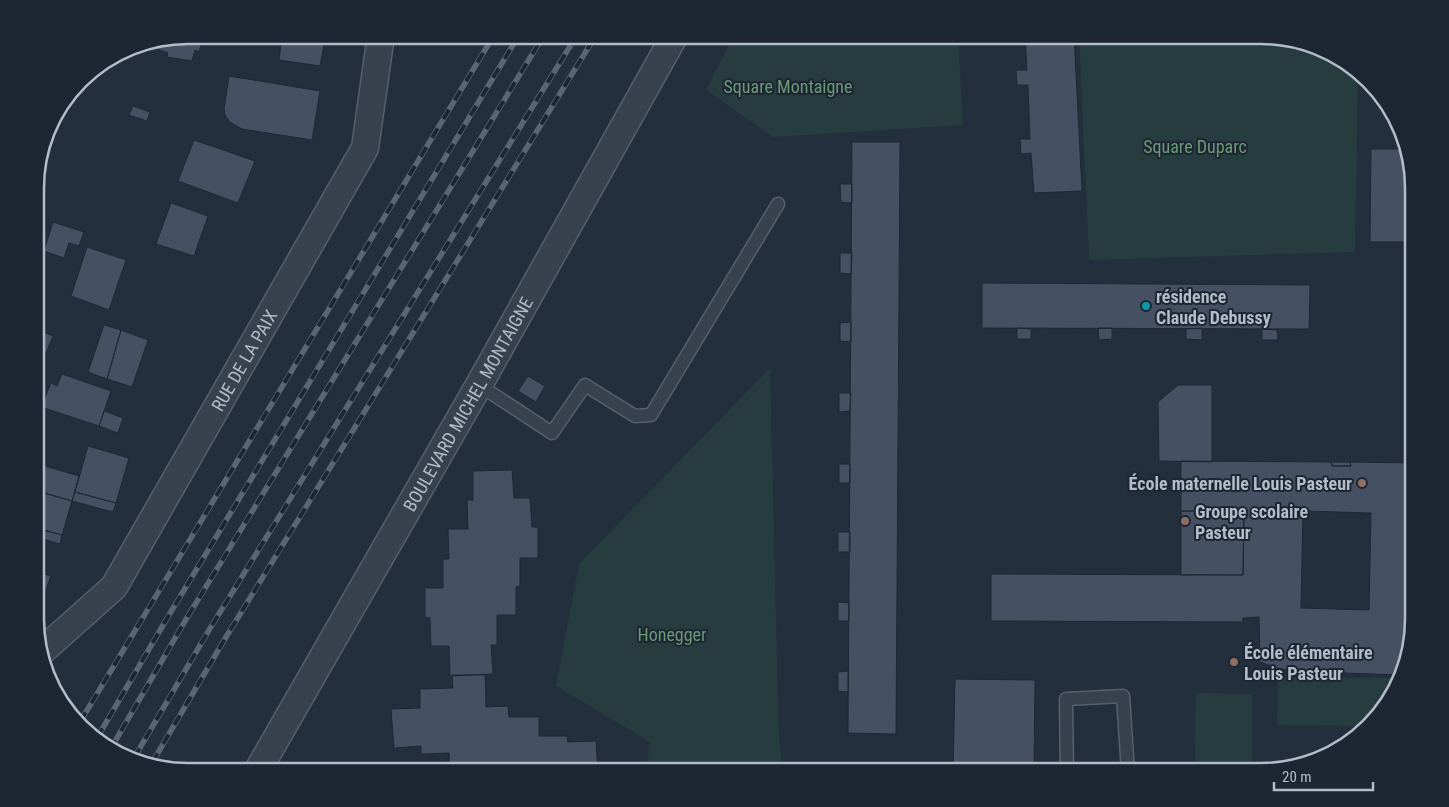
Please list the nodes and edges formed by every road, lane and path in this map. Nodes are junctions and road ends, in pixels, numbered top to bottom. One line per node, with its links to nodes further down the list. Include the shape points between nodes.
1 (380, 44): 5 (street, RUE DE LA PAIX, via 365,148 114,587)
2 (670, 44): 4 (street, BOULEVARD MICHEL MONTAIGNE)
3 (778, 204): 4 (lane, via 652,415 635,416 585,385 552,432)
4 (479, 385): 6 (street, BOULEVARD MICHEL MONTAIGNE)
5 (47, 647)
6 (262, 763)
7 (1067, 763): 8 (lane, via 1066,699 1123,696)
8 (1127, 763)

